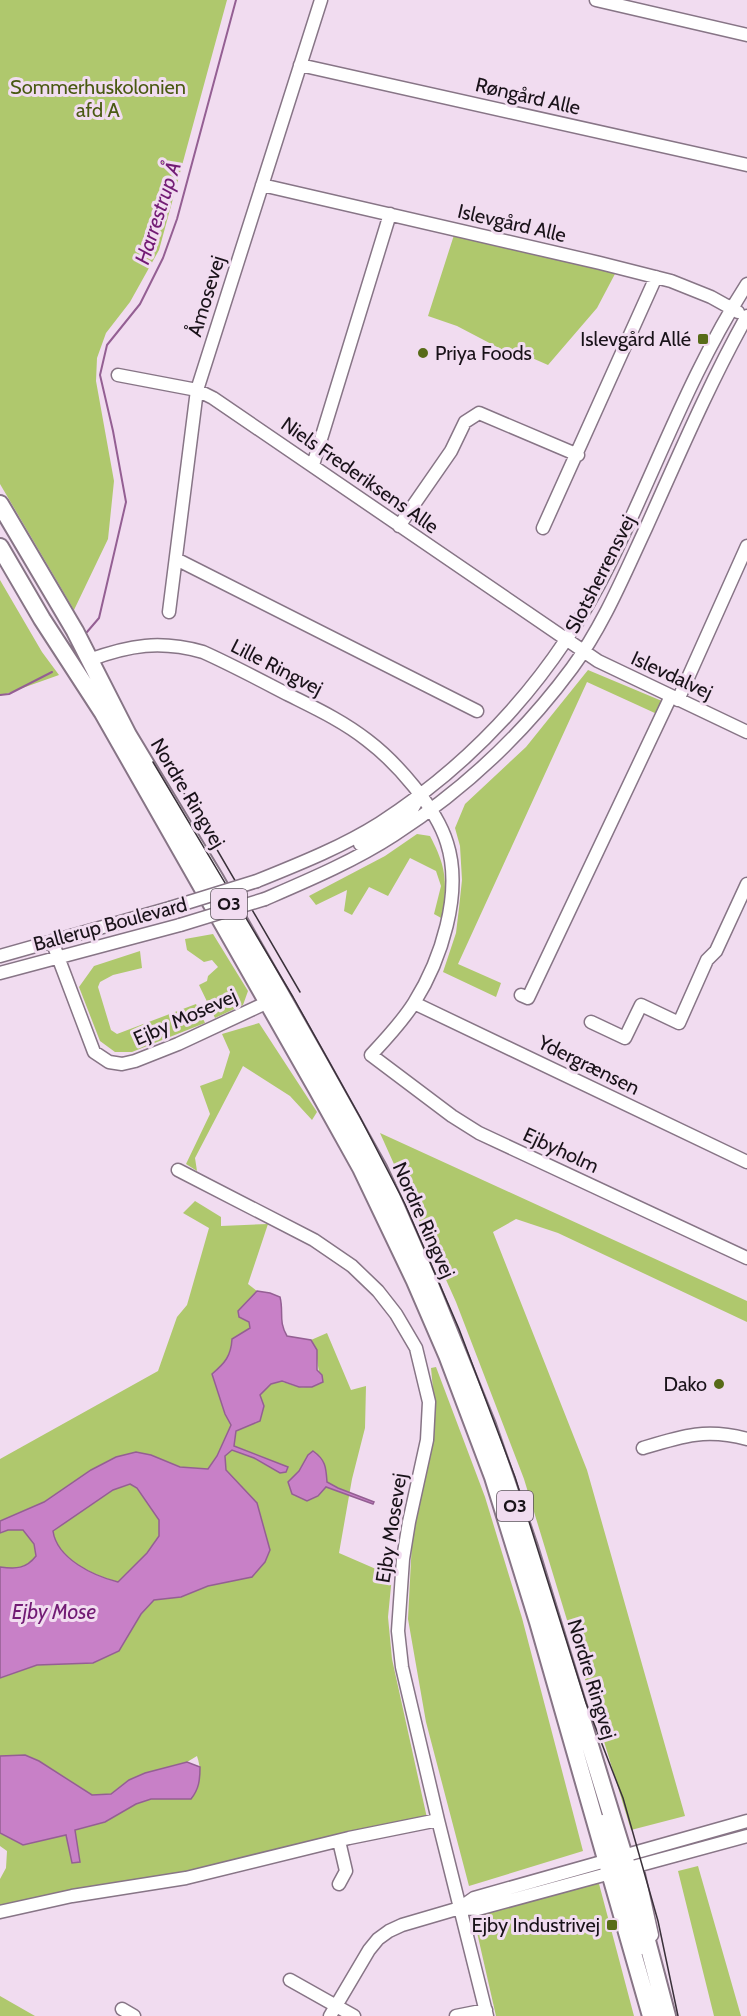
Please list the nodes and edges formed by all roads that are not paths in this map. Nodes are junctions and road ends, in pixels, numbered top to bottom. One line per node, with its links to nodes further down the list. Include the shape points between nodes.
1 (321, 0): 4 (street, Åmosevej)
2 (596, 0): 3 (street)
3 (747, 35)
4 (300, 65): 5 (street, Røngård Alle); 6 (street, Åmosevej)
5 (747, 165)
6 (262, 185): 7 (street, Islevgård Alle); 13 (street, Åmosevej)
7 (390, 214): 8 (street, Islevgård Alle); 15 (street)
8 (656, 278): 10 (street, Islevgård Alle, via 711,297); 14 (street)
9 (747, 284): 10 (street, Slotsherrensvej)
10 (731, 309): 11 (street, Islevgård Alle); 23 (street, Slotsherrensvej, via 707,352 609,565)
11 (747, 316): 24 (street, Slotsherrensvej, via 723,358 625,574)
12 (118, 375): 13 (street, Niels Frederiksens Alle)
13 (197, 390): 15 (street, Niels Frederiksens Alle); 21 (street, Åmosevej)
14 (578, 455): 17 (street, via 479,412 465,422 451,451); 18 (street)
15 (313, 465): 17 (street, Niels Frederiksens Alle)
16 (0, 504): 25 (main road, Nordre Ringvej / O3)
17 (399, 526): 23 (street, Niels Frederiksens Alle)
18 (543, 528)
19 (747, 546): 26 (street)
20 (0, 548): 41 (main road, Nordre Ringvej / O3, via 103,713)
21 (176, 559): 22 (street, Åmosevej); 27 (street)
22 (169, 612)
23 (567, 640): 24 (street, Niels Frederiksens Alle); 28 (street, Slotsherrensvej)
24 (582, 651): 26 (street, Islevdalvej); 31 (street, Slotsherrensvej, via 537,711 500,750)
25 (89, 660): 30 (street, Lille Ringvej, via 143,645 164,644 203,652 345,725 384,754); 53 (main road, Nordre Ringvej / O3, via 388,1189 487,1425 529,1547)
26 (674, 698): 29 (street, Islevdalvej); 40 (street, via 528,998)
27 (477, 711)
28 (505, 719): 30 (street, Slotsherrensvej); 31 (street, Slotsherrensvej, via 488,745 437,791)
29 (747, 732)
30 (420, 795): 31 (street); 32 (street, Slotsherrensvej, via 337,847); 34 (street, Slotsherrensvej, via 405,816)
31 (430, 810): 34 (street, Slotsherrensvej, via 393,836); 42 (street, via 447,842 452,891 438,954)
32 (257, 881): 36 (street, Ballerup Boulevard, bridge)
33 (747, 884): 43 (street, via 716,951 707,960 680,1023 640,1005 625,1038)
34 (285, 890): 35 (street, Slotsherrensvej)
35 (265, 899): 38 (street, Ballerup Boulevard, bridge)
36 (52, 941): 37 (street, Ballerup Boulevard); 38 (street, Ejby Mosevej)
37 (0, 956)
38 (58, 958): 39 (street, Ballerup Boulevard); 41 (street, Ejby Mosevej, via 94,1052 109,1062 135,1061)
39 (0, 973)
40 (521, 995)
41 (268, 1002): 53 (main road, Nordre Ringvej / O3, via 361,1168 447,1355 496,1487 572,1741)
42 (414, 1003): 44 (street, Ydergrænsen); 46 (street, Ejbyholm, via 371,1055 479,1133)
43 (591, 1022)
44 (747, 1162)
45 (178, 1170): 49 (street, Ejby Mosevej, via 314,1240 352,1266 396,1314 416,1348 429,1402 427,1440 403,1559 398,1631 402,1667)
46 (747, 1258)
47 (747, 1439): 48 (street, via 700,1433)
48 (643, 1448)
49 (438, 1820): 52 (street); 55 (street, Ejby Mosevej)
50 (747, 1821): 53 (street)
51 (747, 1836): 53 (street)
52 (339, 1841): 54 (street, via 346,1871); 56 (street, via 186,1878)
53 (620, 1865): 55 (street, via 474,1898); 64 (main road, Nordre Ringvej / O3); 65 (main road, Nordre Ringvej / O3)
54 (339, 1884)
55 (460, 1908): 59 (street, via 402,1925 378,1939); 60 (street, Ejby Mosevej)
56 (0, 1912)
57 (290, 1980): 59 (street)
58 (122, 2009): 61 (street)
59 (333, 2011): 62 (street)
60 (487, 2013): 63 (street, Ejby Mosevej)
61 (134, 2016)
62 (354, 2016)
63 (456, 2016)
64 (651, 2016)
65 (667, 2016)

